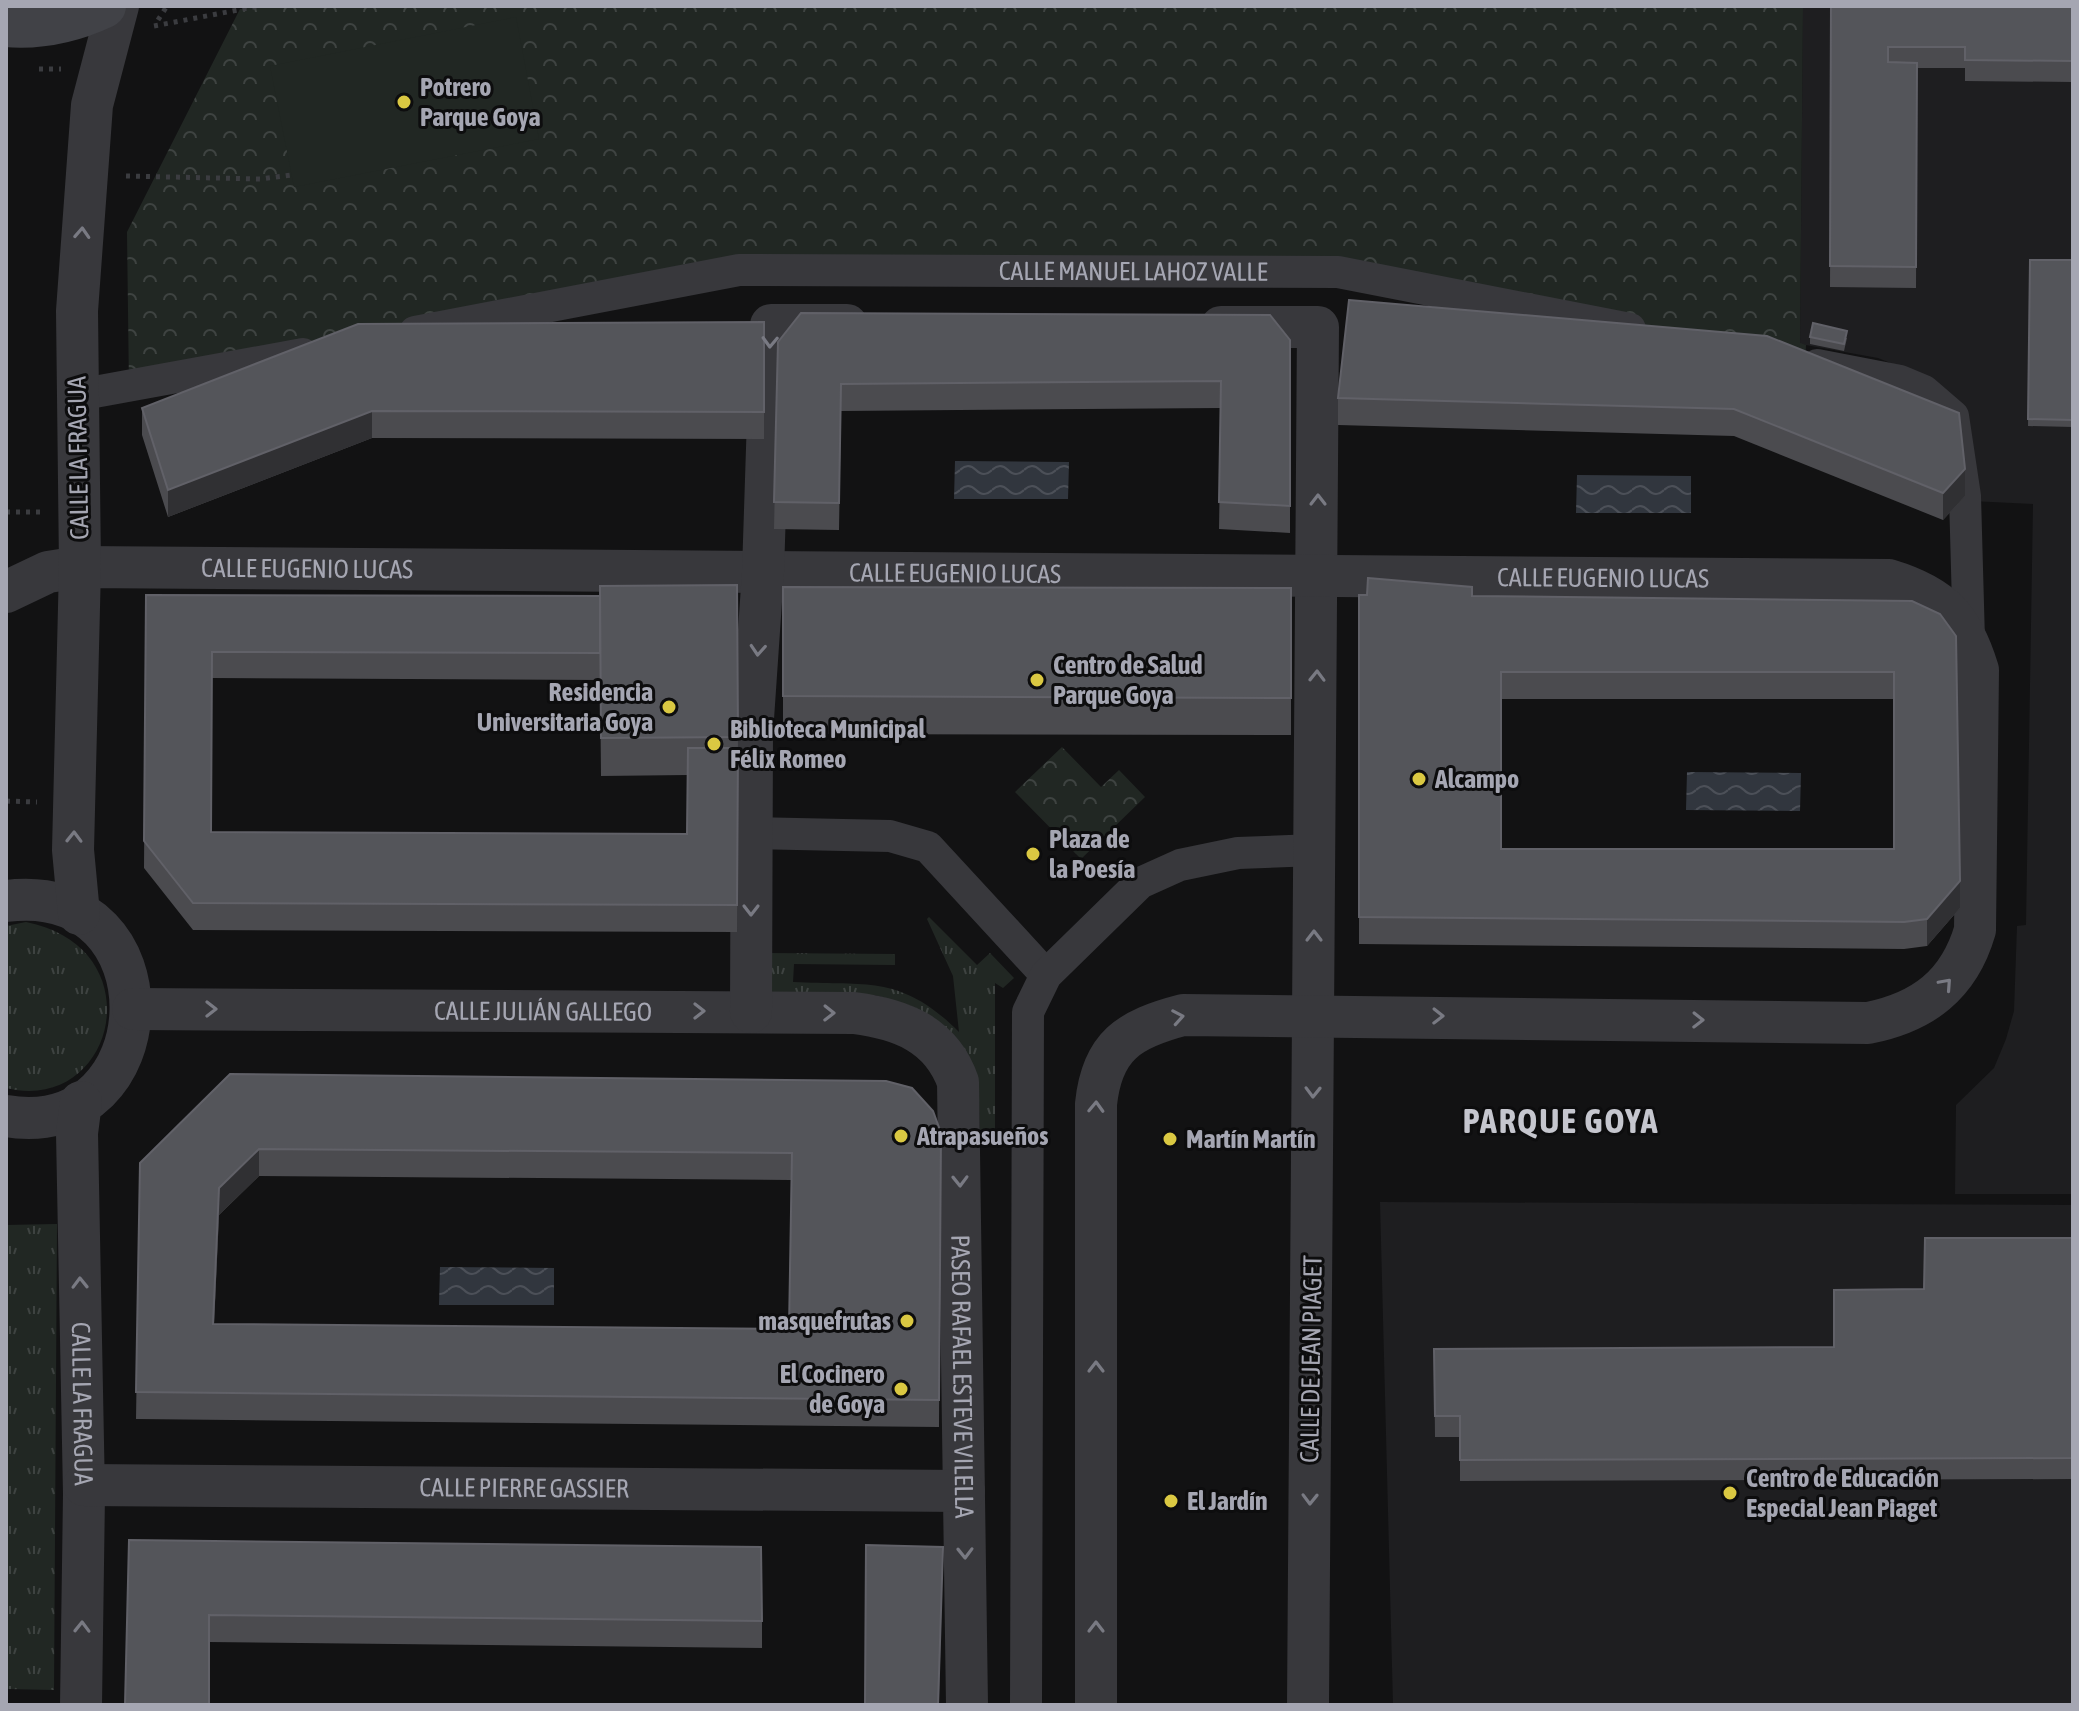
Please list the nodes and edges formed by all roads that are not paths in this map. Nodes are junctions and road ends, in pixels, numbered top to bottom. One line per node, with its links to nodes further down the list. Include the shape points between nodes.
1 (104, 6): 3 (main road, via 77,19 30,27)
2 (118, 6): 10 (street, CALLE LA FRAGUA, one-way to 2, via 77,311 92,105)
3 (6, 25)
4 (880, 325): 12 (street, one-way to 12, via 771,325)
5 (1177, 327): 13 (street, CALLE DE JEAN PIAGET, one-way to 5, via 1318,327)
6 (1665, 335): 7 (street, CALLE MANUEL LAHOZ VALLE, via 1338,272 739,270)
7 (379, 339)
8 (332, 348): 10 (street)
9 (1789, 359): 15 (street, via 1900,381 1924,391 1953,416 1965,496)
10 (78, 395): 11 (street, CALLE LA FRAGUA)
11 (80, 567): 12 (street, CALLE EUGENIO LUCAS); 14 (street, CALLE EUGENIO LUCAS, via 48,572); 19 (street, CALLE LA FRAGUA, one-way to 11, via 73,850)
12 (763, 572): 13 (street, CALLE EUGENIO LUCAS); 16 (street, one-way to 16, via 752,733)
13 (1318, 578): 15 (street, CALLE EUGENIO LUCAS, via 1889,580 1938,601); 17 (street, CALLE DE JEAN PIAGET, one-way to 13)
14 (6, 592)
15 (1969, 641): 23 (street, CALLE EUGENIO LUCAS, one-way to 15, via 1868,1023 1898,1017 1926,1003 1957,971 1975,930 1978,670)
16 (752, 833): 20 (street, via 890,836 928,847); 22 (street, one-way to 22)
17 (1315, 850): 20 (street, via 1238,853 1180,865 1140,883); 23 (street, CALLE DE JEAN PIAGET, one-way to 17)
18 (6, 901): 19 (street, via 48,902)
19 (79, 914): 21 (street, via 116,949 127,972)
20 (1046, 975): 31 (street, via 1028,1012)
21 (133, 1009): 22 (street, CALLE JULIÁN GALLEGO, one-way to 22); 25 (street, via 128,1042 117,1065)
22 (751, 1012): 24 (street, CALLE JULIÁN GALLEGO, one-way to 24, via 888,1017 911,1026)
23 (1314, 1014): 32 (street, CALLE EUGENIO LUCAS, one-way to 23, via 1098,1081 1110,1052 1154,1022 1183,1015); 33 (street, CALLE DE JEAN PIAGET, one-way to 33)
24 (942, 1051): 28 (street, PASEO RAFAEL ESTEVE VILELLA, one-way to 28, via 958,1082)
25 (81, 1102): 26 (street, via 54,1114); 27 (street, CALLE LA FRAGUA, one-way to 25, via 77,1133)
26 (6, 1116)
27 (84, 1485): 28 (street, CALLE PIERRE GASSIER); 29 (street, CALLE LA FRAGUA, one-way to 27)
28 (964, 1491): 30 (street, PASEO RAFAEL ESTEVE VILELLA, one-way to 30)
29 (81, 1705)
30 (967, 1705)
31 (1026, 1705)
32 (1096, 1705)
33 (1308, 1705)

